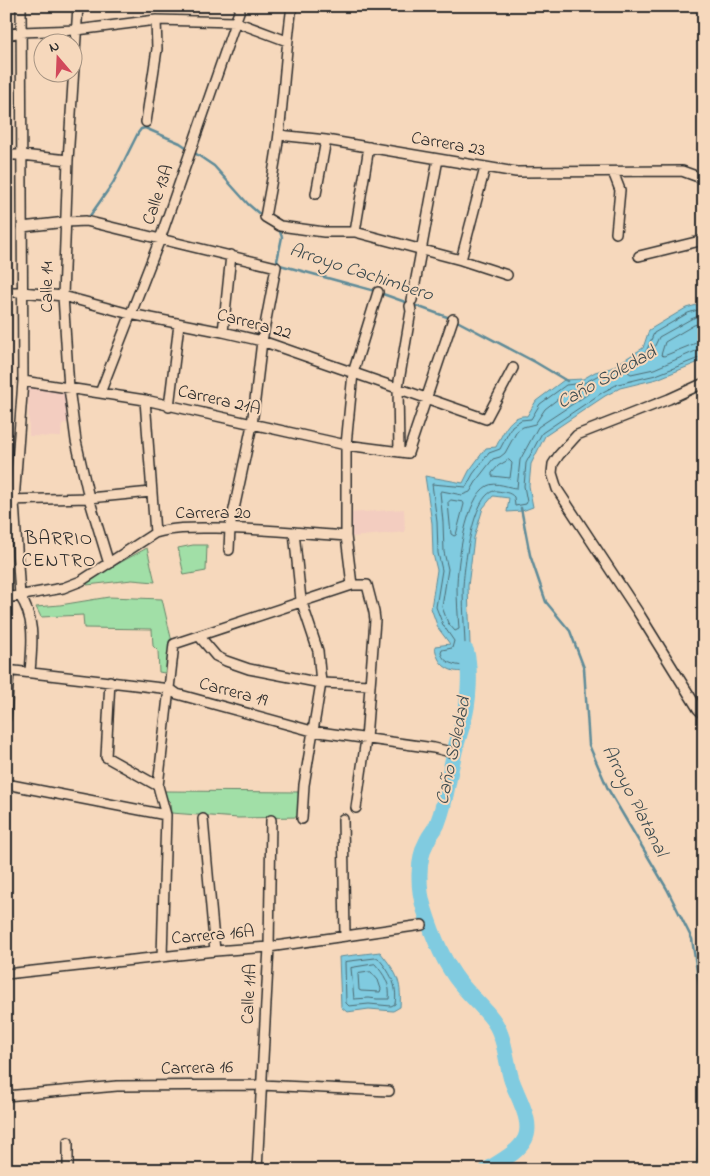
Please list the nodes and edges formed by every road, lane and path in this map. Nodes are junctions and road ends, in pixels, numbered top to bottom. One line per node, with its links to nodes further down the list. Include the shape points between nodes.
1 (21, 6): 8 (street)
2 (78, 6): 7 (street, Calle 14)
3 (241, 6): 6 (street, Calle 13A)
4 (292, 6): 10 (street)
5 (156, 20): 6 (street); 7 (street); 11 (street, via 157,49)
6 (236, 22): 10 (street); 27 (street, Calle 13A)
7 (77, 30): 8 (street); 18 (street, Calle 14)
8 (21, 32): 9 (street); 16 (street)
9 (6, 35)
10 (287, 41): 12 (street)
11 (146, 122)
12 (279, 135): 13 (street, Carrera 23); 25 (street, via 266,217 280,226)
13 (326, 140): 14 (street, Carrera 23); 22 (street)
14 (369, 148): 17 (street, Carrera 23); 25 (street)
15 (6, 155): 16 (street)
16 (22, 155): 18 (street); 24 (street)
17 (438, 159): 19 (street, Carrera 23); 29 (street)
18 (68, 160): 23 (street, Calle 14)
19 (485, 168): 20 (street, Carrera 23, via 516,172); 32 (street)
20 (613, 172): 21 (street, Carrera 23, via 682,171); 26 (street, via 620,190)
21 (704, 179)
22 (316, 194)
23 (66, 222): 24 (street); 27 (street, via 86,221); 37 (street, Calle 14)
24 (22, 227): 35 (street)
25 (355, 232): 29 (street)
26 (616, 233)
27 (160, 239): 30 (street); 38 (street, Calle 13A)
28 (704, 240): 31 (street)
29 (420, 249): 32 (street); 47 (street)
30 (230, 255): 41 (street); 42 (street, via 276,267)
31 (639, 256)
32 (461, 260): 33 (street)
33 (507, 275)
34 (6, 292): 35 (street, Carrera 22)
35 (22, 292): 37 (street, Carrera 22); 45 (street)
36 (378, 292): 44 (street)
37 (63, 296): 38 (street, Carrera 22); 48 (street, Calle 14)
38 (130, 314): 40 (street, Carrera 22); 49 (street, Calle 13A)
39 (453, 319): 50 (street)
40 (179, 324): 41 (street, Carrera 22); 52 (street)
41 (223, 332): 42 (street, Carrera 22)
42 (262, 342): 44 (street, Carrera 22); 53 (street)
43 (513, 368): 50 (street, Carrera 22, via 486,419)
44 (353, 372): 47 (street, Carrera 22); 54 (street)
45 (23, 382): 48 (street, Carrera 21A); 58 (street)
46 (704, 383): 76 (street, via 577,435 553,464 552,473 556,489)
47 (398, 387): 50 (street, Carrera 22); 55 (street)
48 (69, 388): 49 (street, Carrera 21A); 57 (street, Calle 14, via 76,441)
49 (100, 393): 51 (street, Carrera 21A)
50 (426, 397): 55 (street)
51 (145, 400): 52 (street, Carrera 21A); 56 (street)
52 (169, 407): 53 (street, Carrera 21A)
53 (252, 425): 54 (street, Carrera 21A); 59 (street)
54 (346, 445): 55 (street, Carrera 21A); 62 (street)
55 (404, 452)
56 (151, 492): 57 (street); 61 (street)
57 (90, 498): 58 (street); 64 (street, Calle 14)
58 (10, 501): 66 (street)
59 (230, 528): 60 (street, Carrera 20); 61 (street, Carrera 20, via 180,528); 63 (street)
60 (294, 532): 62 (street, Carrera 20); 68 (street)
61 (155, 533): 64 (street, Carrera 20)
62 (346, 536): 65 (street)
63 (229, 550)
64 (109, 564): 66 (street, Carrera 20, via 63,588)
65 (352, 584): 68 (street); 74 (street, via 367,585 374,612)
66 (20, 596): 67 (street, Carrera 20); 71 (street, via 31,620)
67 (6, 598)
68 (302, 600): 69 (street); 73 (street, via 318,651)
69 (198, 636): 73 (street, via 216,656 226,661 248,669); 75 (street, via 174,644)
70 (7, 670): 71 (street, Carrera 19); 77 (street)
71 (30, 672): 72 (street, Carrera 19)
72 (110, 681): 75 (street, Carrera 19); 82 (street, via 106,757)
73 (321, 683): 74 (street); 78 (street)
74 (370, 685): 79 (street)
75 (170, 689): 78 (street, Carrera 19, via 177,694); 82 (street)
76 (704, 715)
77 (6, 718)
78 (312, 731): 79 (street, Carrera 19); 86 (street)
79 (366, 739): 80 (street, Carrera 19); 83 (street)
80 (451, 752)
81 (6, 784): 84 (street)
82 (158, 786): 84 (street)
83 (356, 808)
84 (166, 815): 93 (street)
85 (203, 819): 92 (street)
86 (302, 819)
87 (343, 819): 90 (street)
88 (271, 820): 91 (street, Calle 11A)
89 (422, 926): 90 (street, Carrera 16A)
90 (346, 936): 91 (street, Carrera 16A)
91 (269, 947): 92 (street, Carrera 16A); 95 (street, Calle 11A)
92 (215, 951): 93 (street, Carrera 16A)
93 (162, 956): 94 (street, Carrera 16A)
94 (6, 974)
95 (261, 1085): 96 (street, Carrera 16); 97 (street, Carrera 16, via 117,1086); 100 (street, Calle 11A)
96 (389, 1090)
97 (6, 1096)
98 (68, 1142): 99 (street)
99 (68, 1170)
100 (256, 1170)

